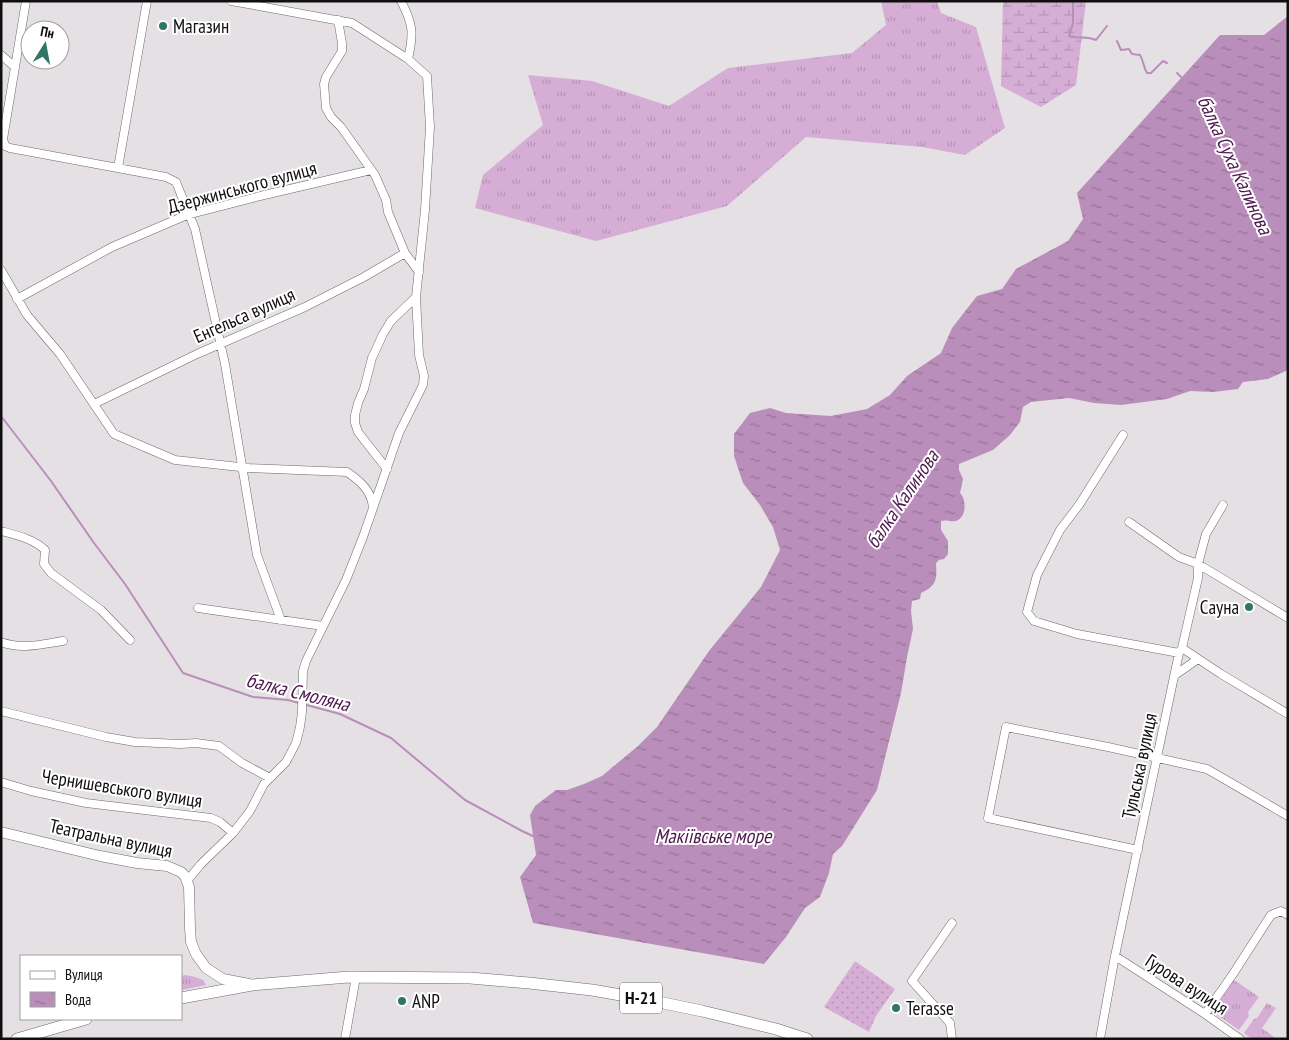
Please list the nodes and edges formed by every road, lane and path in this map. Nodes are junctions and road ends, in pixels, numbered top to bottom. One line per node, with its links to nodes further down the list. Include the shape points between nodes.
1 (26, 1): 8 (street)
2 (146, 1): 9 (street)
3 (231, 1): 5 (street)
4 (401, 1): 7 (street, via 412,28)
5 (338, 20): 7 (street, via 352,23); 10 (street, via 342,51 324,84 326,108)
6 (1, 55): 8 (street)
7 (408, 58): 14 (street, via 426,76 430,128)
8 (15, 67): 9 (street, via 5,146)
9 (118, 168): 11 (street, via 166,177 176,182)
10 (371, 170): 11 (street, Дзержинського вулиця); 12 (street, via 386,200)
11 (189, 214): 16 (street, Дзержинського вулиця, via 112,247); 17 (street)
12 (405, 253): 14 (street); 17 (street, Енгельса вулиця, via 305,307)
13 (1, 270): 16 (street)
14 (419, 272): 15 (street)
15 (416, 297): 21 (street, via 423,385 399,433); 21 (street, via 391,320 383,334 358,403 355,423 358,432)
16 (17, 299): 18 (street)
17 (220, 344): 18 (street, Енгельса вулиця); 20 (street)
18 (94, 404): 20 (street, via 114,434 175,460)
19 (1123, 435): 34 (street, via 1060,530 1037,575 1027,612 1034,621 1077,634)
20 (242, 468): 23 (street, via 347,472 367,489); 29 (street, via 257,555)
21 (387, 469): 23 (street)
22 (1223, 505): 26 (street, Тульська вулиця, via 1206,534)
23 (373, 508): 30 (street, via 346,580)
24 (1129, 522): 26 (street, via 1179,557)
25 (1, 531): 31 (street, via 41,546 45,550 44,564 51,572 101,610)
26 (1198, 564): 28 (street); 34 (street, Тульська вулиця, via 1198,578)
27 (198, 608): 29 (street)
28 (1288, 618)
29 (281, 620): 30 (street)
30 (323, 626): 40 (street, via 304,666 302,712 296,744 286,762)
31 (130, 640)
32 (63, 641): 33 (street, via 29,646)
33 (1, 642)
34 (1181, 651): 35 (street); 36 (street, Тульська вулиця)
35 (1198, 659): 36 (street); 38 (street)
36 (1175, 675): 39 (street, Тульська вулиця)
37 (1, 711): 40 (street, via 135,742 219,746)
38 (1288, 714)
39 (1157, 758): 42 (street, via 1207,769); 45 (street, Тульська вулиця); 45 (street, via 1006,727 988,818)
40 (270, 778): 44 (street)
41 (1, 782): 44 (street, Чернишевського вулиця, via 86,803 211,818)
42 (1288, 816)
43 (1, 832): 46 (street, Театральна вулиця, via 100,856 167,866 181,872)
44 (233, 833): 46 (street)
45 (1138, 850): 49 (street, Тульська вулиця)
46 (187, 881): 51 (street, Театральна вулиця, via 190,928 196,954 206,968 222,979)
47 (1284, 913): 53 (street, via 1271,915)
48 (952, 923): 58 (street, via 912,981 950,1023)
49 (1115, 956): 53 (street, Гурова вулиця); 59 (street, Тульська вулиця)
50 (356, 977): 51 (main road, Н-21); 56 (street); 57 (main road, Н-21, via 470,978 592,990 702,1011)
51 (252, 985): 52 (main road, Н-21)
52 (182, 998)
53 (1205, 1014): 60 (street, Гурова вулиця)
54 (83, 1020): 55 (main road)
55 (17, 1039)
56 (345, 1039)
57 (807, 1039)
58 (952, 1039)
59 (1100, 1039)
60 (1240, 1039)

